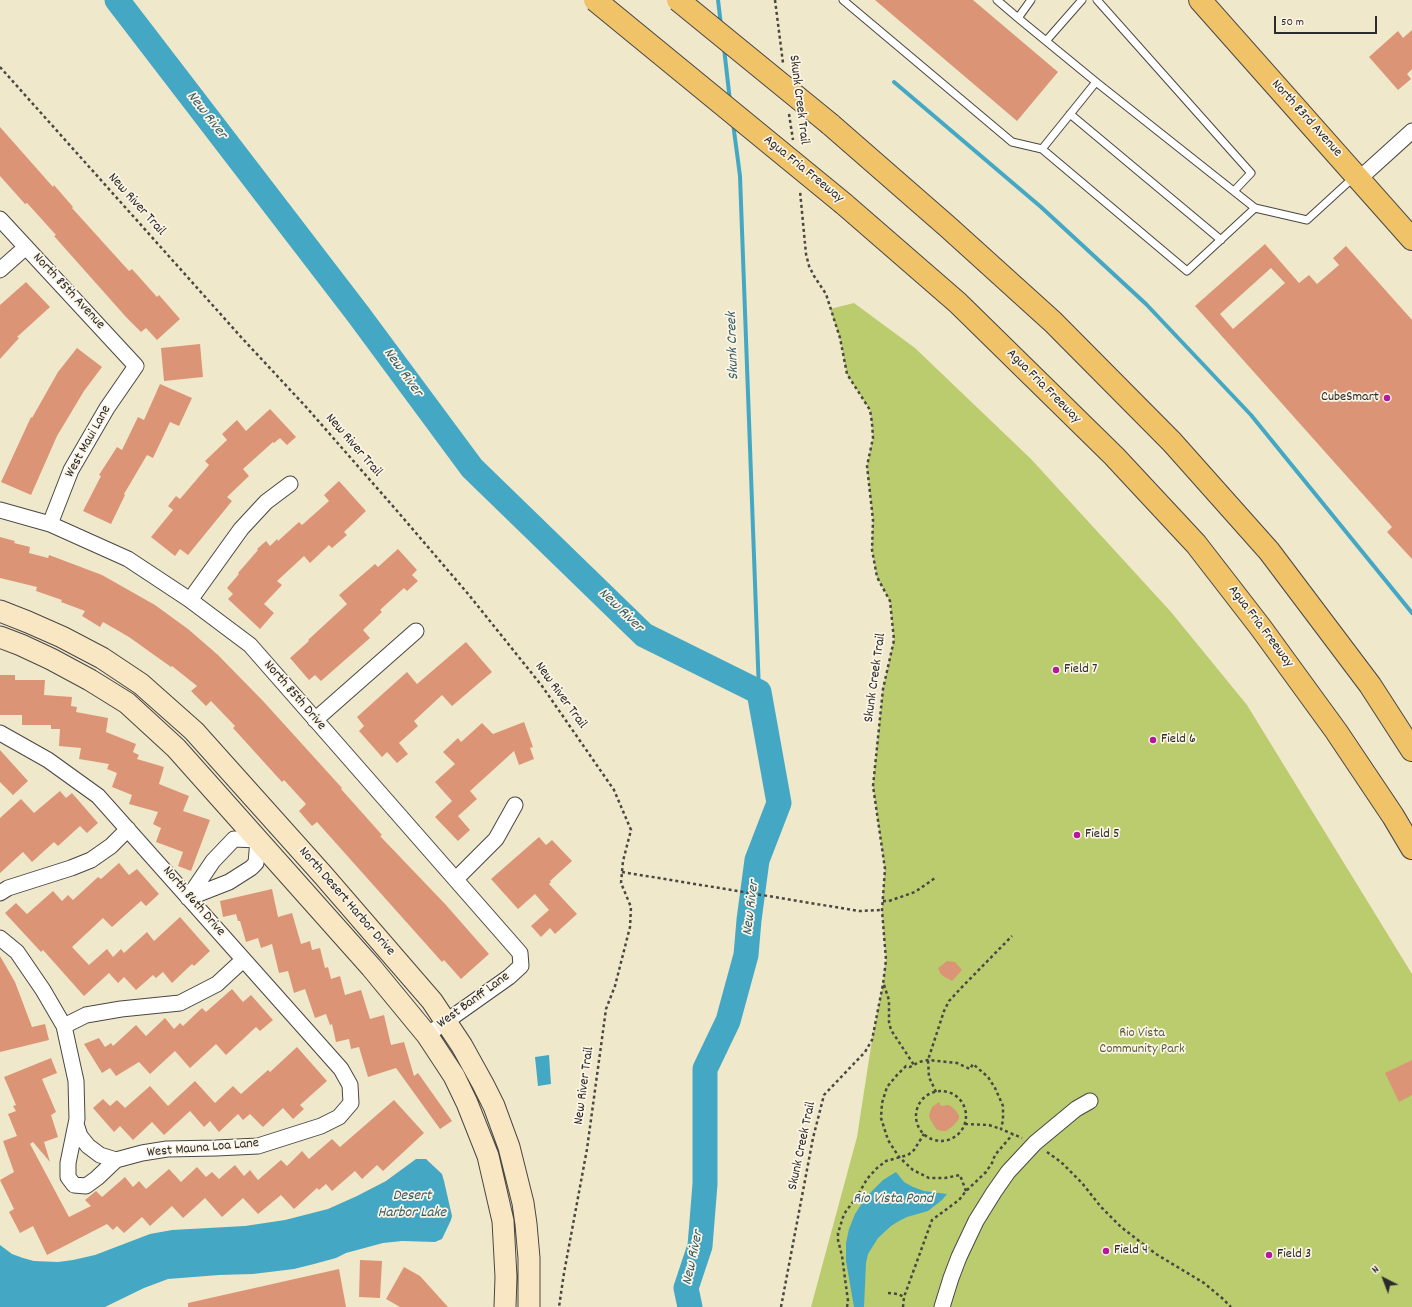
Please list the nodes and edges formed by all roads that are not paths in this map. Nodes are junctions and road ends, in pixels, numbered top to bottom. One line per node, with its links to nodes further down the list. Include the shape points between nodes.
1 (595, 0): 38 (main road, Agua Fria Freeway, bridge, via 844,204 958,303 1114,456 1196,544 1261,628 1336,731)
2 (678, 0): 33 (main road, bridge, via 830,124 948,227 1053,322 1172,442 1269,551 1370,685)
3 (843, 0): 14 (lane, via 1012,142)
4 (997, 0): 9 (lane)
5 (1031, 0): 9 (lane)
6 (1082, 0): 10 (lane)
7 (1097, 0): 16 (lane, via 1252,173)
8 (1200, 0): 15 (main road, North 83rd Avenue)
9 (1018, 18): 10 (lane)
10 (1046, 40): 11 (lane)
11 (1096, 82): 12 (lane); 16 (lane)
12 (1070, 114): 14 (lane); 20 (lane)
13 (1412, 131): 15 (street)
14 (1042, 149): 20 (lane, via 1187,271)
15 (1357, 177): 17 (lane, via 1307,220); 19 (main road, North 83rd Avenue)
16 (1234, 191): 17 (lane)
17 (1255, 208): 20 (lane)
18 (0, 219): 21 (street, North 85th Avenue)
19 (1412, 239)
20 (1221, 240)
21 (26, 247): 22 (street); 23 (street, North 85th Avenue)
22 (0, 270)
23 (136, 366): 26 (street, West Maui Lane, via 107,408 71,470)
24 (290, 484): 27 (street, via 266,502 241,529)
25 (0, 510): 26 (street, North 85th Drive)
26 (50, 524): 27 (street, North 85th Drive, via 128,559)
27 (190, 600): 31 (street, North 85th Drive, via 250,645)
28 (0, 611): 35 (street, North Desert Harbor Drive, via 62,637 102,658 141,684 194,731)
29 (416, 631): 31 (street)
30 (0, 638): 37 (street, North Desert Harbor Drive, via 51,659 128,703 176,748)
31 (315, 720): 40 (street, North 85th Drive)
32 (0, 733): 36 (street, North 86th Drive, via 48,760 98,796)
33 (1412, 750)
34 (515, 805): 40 (street, via 496,840)
35 (276, 823): 37 (street); 47 (street, North Desert Harbor Drive, via 432,1001)
36 (128, 830): 42 (street, via 91,860); 43 (street, North 86th Drive)
37 (258, 840): 39 (street, via 234,839); 41 (street, via 256,863); 49 (street, North Desert Harbor Drive, via 371,967)
38 (1412, 848)
39 (213, 861): 41 (street); 43 (street)
40 (456, 879): 46 (street, North 85th Drive, via 520,953)
41 (229, 882): 43 (street)
42 (0, 893)
43 (188, 898): 45 (street, North 86th Drive)
44 (0, 938): 48 (street, via 17,952)
45 (243, 960): 48 (street, via 216,984 180,1003 86,1015); 51 (street, North 86th Drive, via 340,1068 350,1085)
46 (520, 966): 47 (street, West Banff Lane, via 509,977)
47 (446, 1022): 49 (street, West Banff Lane); 55 (street, North Desert Harbor Drive, via 483,1084 499,1117 509,1147 526,1224)
48 (64, 1026): 52 (street, via 76,1081)
49 (427, 1035): 54 (street, North Desert Harbor Drive, via 454,1076 488,1156 503,1221)
50 (1090, 1101): 56 (street, via 1076,1109 1035,1143 1002,1182 976,1221 951,1278)
51 (351, 1102): 53 (street, West Mauna Loa Lane, via 340,1117 321,1126 258,1146 167,1149)
52 (76, 1124): 53 (street, via 80,1136 88,1146 100,1155); 53 (street, via 68,1163 68,1177 74,1185 86,1186)
53 (116, 1160)
54 (505, 1307)
55 (529, 1307)
56 (942, 1307)

